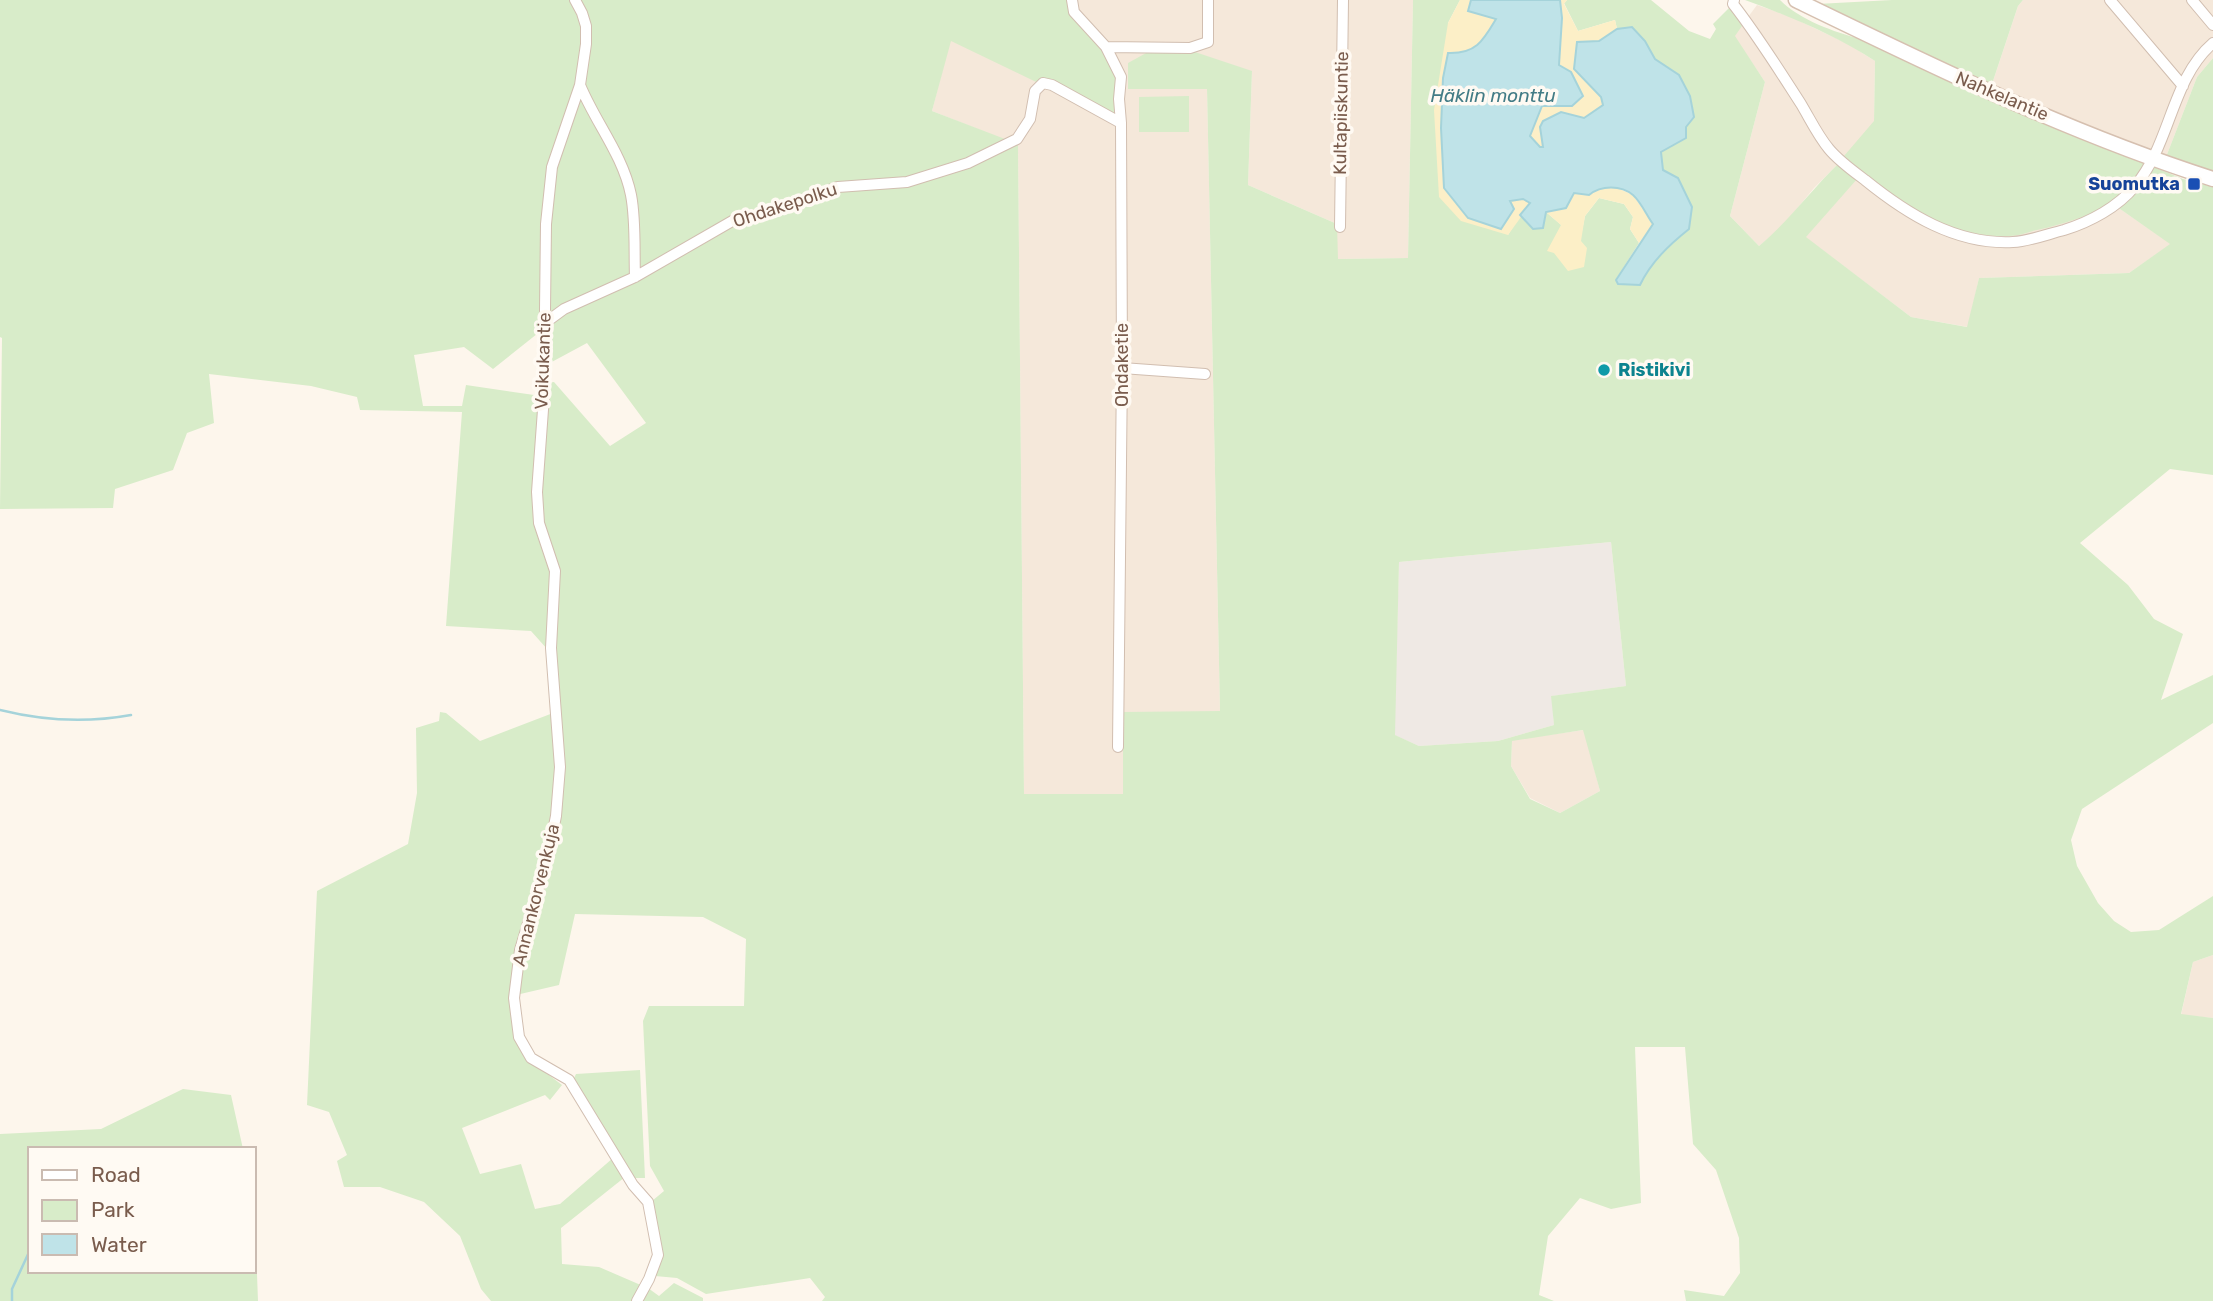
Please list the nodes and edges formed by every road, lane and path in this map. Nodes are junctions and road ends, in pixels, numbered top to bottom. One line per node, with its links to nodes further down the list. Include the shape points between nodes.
1 (575, 0): 12 (street, Voikukantie, via 586,26)
2 (1072, 0): 11 (street, Ohdaketie, via 1074,12)
3 (1208, 0): 11 (street, via 1208,42 1190,48)
4 (1343, 0): 17 (street, Kultapiiskuntie)
5 (1734, 0): 15 (street, via 1828,149 1898,206 1937,228 2013,242 2080,225 2116,205)
6 (1796, 0): 15 (main road, Nahkelantie, via 1946,73)
7 (2110, 0): 13 (street)
8 (2192, 0): 9 (street)
9 (2213, 25)
10 (2213, 43): 13 (street)
11 (1106, 47): 14 (street, Ohdaketie, via 1121,78)
12 (580, 85): 18 (street, via 631,194); 19 (street, Voikukantie, via 552,167)
13 (2183, 86): 15 (street)
14 (1121, 123): 18 (street, Ohdakepolku, via 1044,83 1035,91 1030,119 1017,139 968,163 907,182 838,187 734,220); 20 (street, Ohdaketie)
15 (2154, 158): 16 (main road, Nahkelantie)
16 (2213, 179)
17 (1340, 227)
18 (635, 277): 19 (street, Ohdakepolku, via 564,309)
19 (545, 323): 22 (street, Voikukantie, via 537,492 539,523 555,570 551,648)
20 (1122, 368): 21 (street); 23 (street, Ohdaketie)
21 (1205, 374)
22 (556, 727): 24 (street, Annankorvenkuja, via 560,767 556,816 520,950 514,981 515,1019 531,1058 569,1080 648,1202 657,1255)
23 (1118, 747)
24 (637, 1301)

